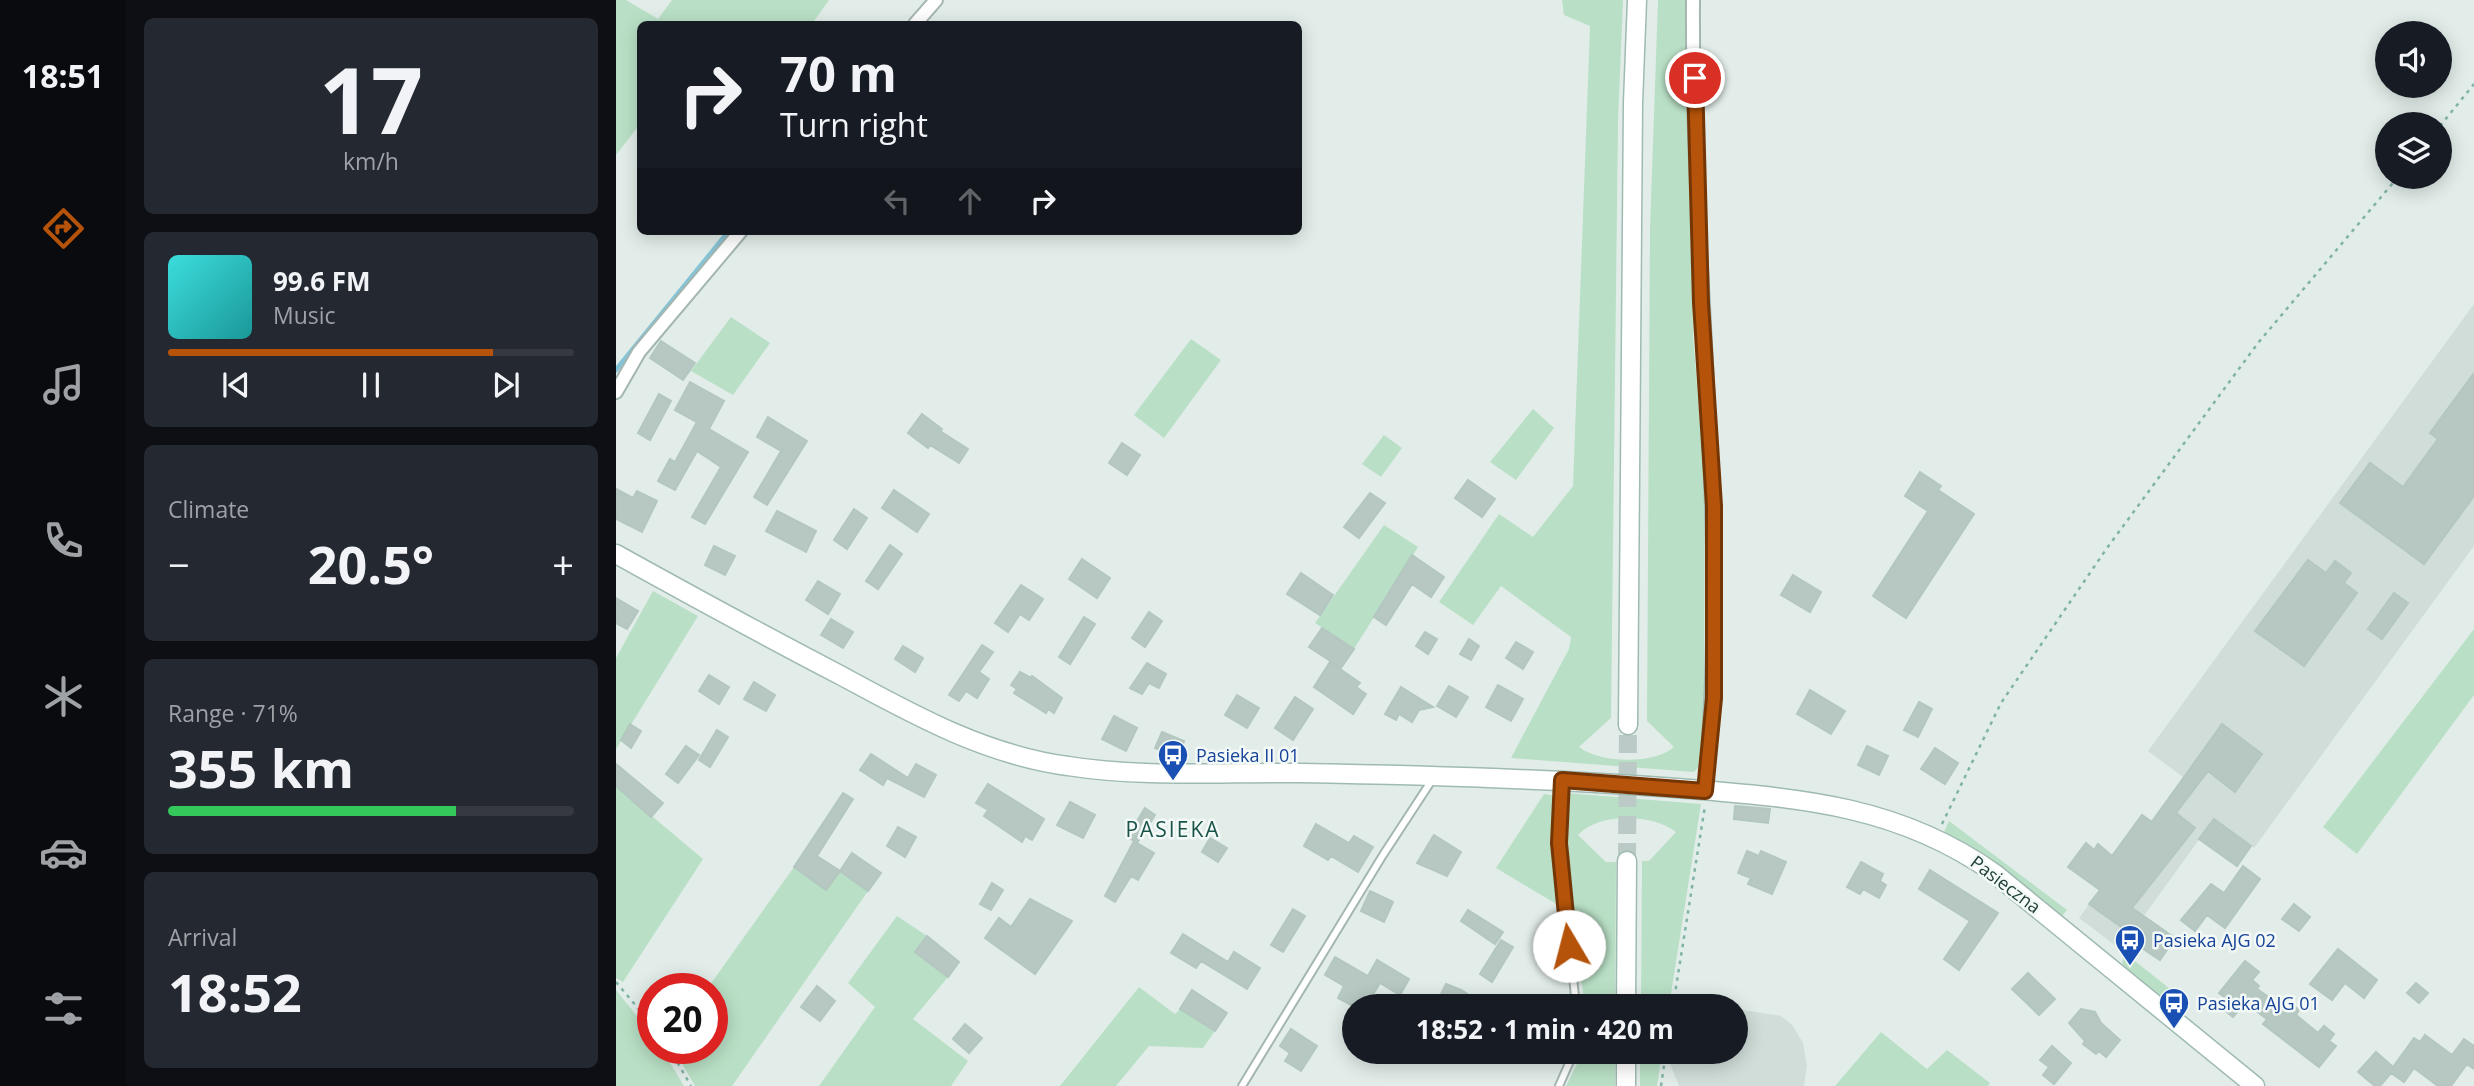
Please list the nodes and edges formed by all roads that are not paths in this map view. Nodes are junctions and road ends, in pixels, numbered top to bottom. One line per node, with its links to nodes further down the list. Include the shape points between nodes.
1 (936, 0): 4 (street)
2 (1637, 0): 8 (street)
3 (1693, 0): 11 (street, via 1701,303 1714,506 1714,698)
4 (918, 21)
5 (738, 235): 6 (street, via 639,352)
6 (616, 392)
7 (616, 554): 9 (street, Pasieczna, via 900,707 974,742 1018,756 1069,767 1139,773)
8 (1628, 725)
9 (1435, 776): 10 (street, Pasieczna); 17 (lane)
10 (1562, 780): 11 (street, Pasieczna); 13 (lane, via 1559,843)
11 (1705, 791): 20 (street, Pasieczna, via 1885,817 1959,850 2004,881)
12 (1628, 861): 14 (street)
13 (1575, 994)
14 (1626, 994)
15 (1569, 1064): 18 (lane)
16 (1626, 1064): 19 (street)
17 (1242, 1086)
18 (1559, 1086)
19 (1626, 1086)
20 (2255, 1086)

